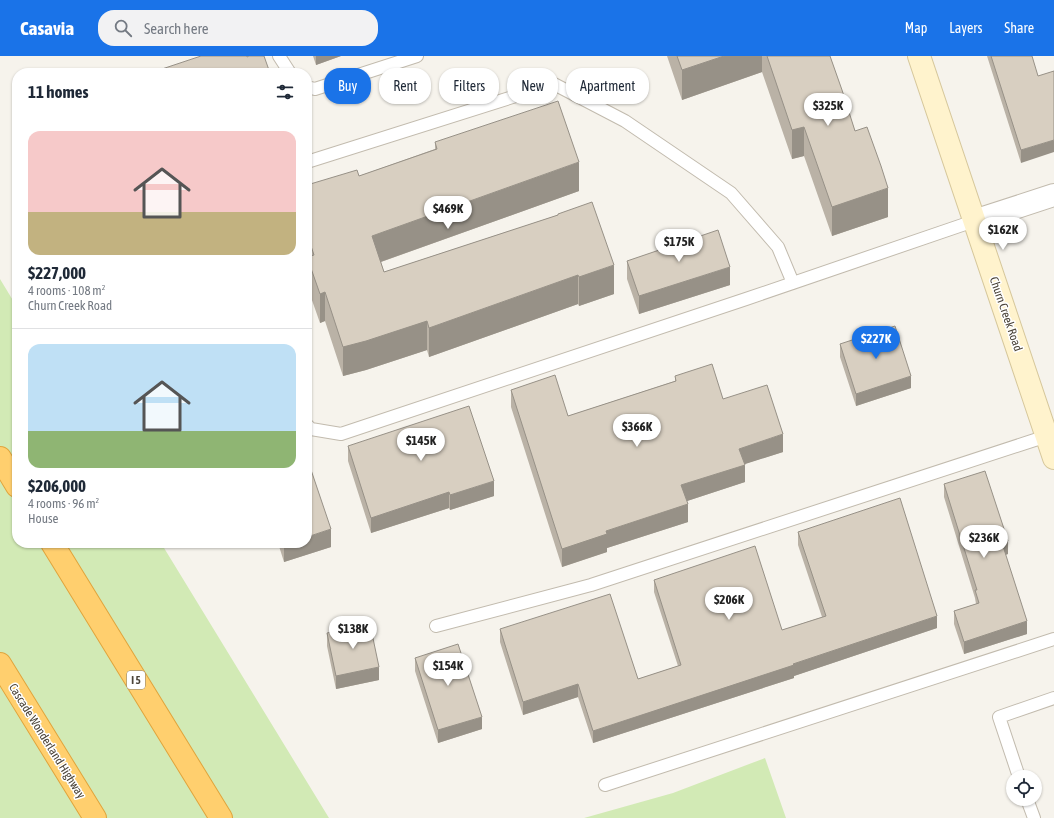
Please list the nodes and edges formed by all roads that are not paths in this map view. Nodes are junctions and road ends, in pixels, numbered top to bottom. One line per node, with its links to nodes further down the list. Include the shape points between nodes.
1 (279, 56): 4 (lane)
2 (417, 56): 5 (lane)
3 (919, 56): 8 (main road, Churn Creek Road)
4 (287, 68)
5 (312, 88)
6 (312, 160): 9 (lane, via 554,84 625,121 731,193 778,247)
7 (1054, 195): 8 (street)
8 (974, 221): 9 (lane); 11 (main road, Churn Creek Road)
9 (793, 282): 10 (lane, via 341,434)
10 (312, 429)
11 (1047, 436): 13 (main road, Churn Creek Road); 16 (lane, via 591,585)
12 (0, 458): 14 (highway)
13 (1054, 458)
14 (12, 478)
15 (55, 548): 24 (highway, I 5)
16 (436, 626)
17 (1054, 639): 21 (lane)
18 (0, 664): 23 (highway, Cascade Wonderland Highway)
19 (1054, 698): 20 (lane, via 999,717)
20 (1017, 770)
21 (605, 785)
22 (1030, 806): 25 (lane)
23 (94, 818)
24 (221, 818)
25 (1034, 818)

